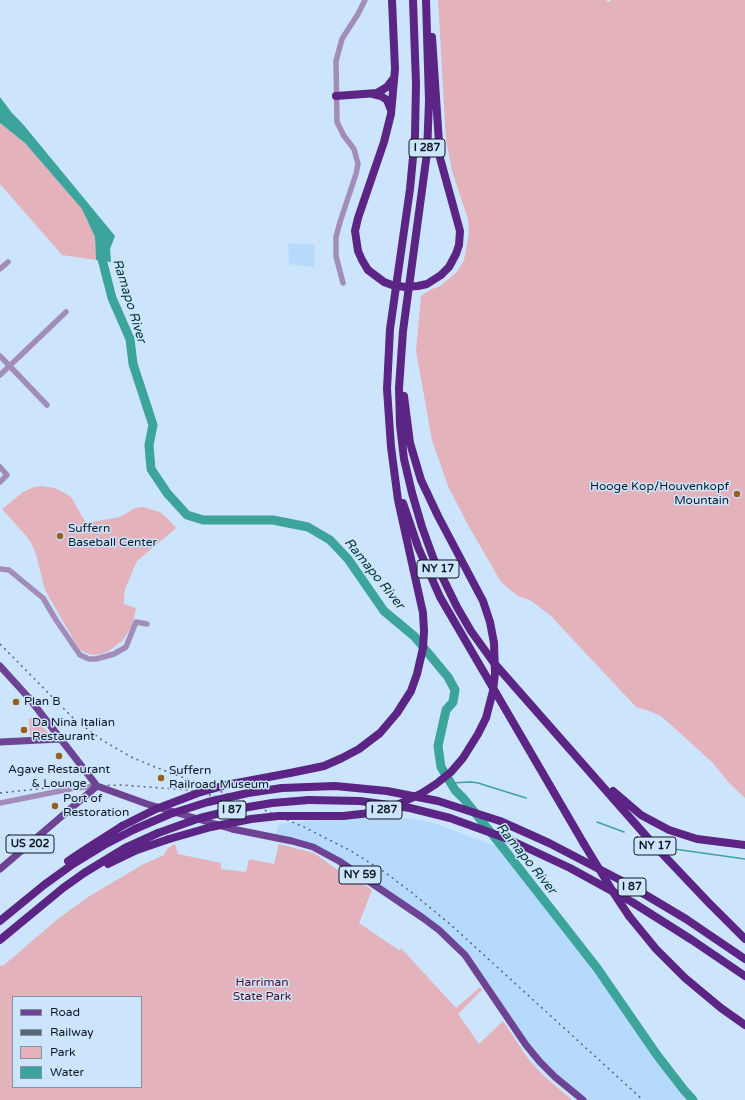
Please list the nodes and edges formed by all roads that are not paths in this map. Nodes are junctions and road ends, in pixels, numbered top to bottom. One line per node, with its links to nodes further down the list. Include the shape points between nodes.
1 (365, 0): 7 (street, via 342,39 337,53)
2 (392, 0): 5 (highway)
3 (412, 0): 20 (highway, I 287, via 416,102 414,154 392,311 387,370 391,447)
4 (427, 0): 8 (highway, bridge, via 440,158 460,231 460,240 449,267 434,280 423,285 405,287 384,282 368,270 358,252 355,237); 13 (highway, I 287, via 427,153)
5 (395, 77): 6 (highway, via 387,87); 8 (highway)
6 (372, 94): 7 (highway); 8 (highway, via 387,100)
7 (336, 96): 11 (street, via 337,122 354,149 358,164 336,237 336,256)
8 (391, 114)
9 (8, 262): 10 (street)
10 (0, 269)
11 (344, 283)
12 (66, 312): 15 (street)
13 (401, 350): 26 (highway, NY 17, via 399,408 404,459 416,510 434,560 478,642); 31 (highway, I 287, bridge, via 406,415 417,467 432,504 483,601 490,622 495,673 486,718 478,734 463,758 450,772 422,793 396,806 370,813 343,816 278,816 211,827 121,857)
14 (0, 356): 15 (street)
15 (10, 366): 16 (street); 17 (street)
16 (0, 375)
17 (47, 406)
18 (0, 467): 19 (street, via 7,475)
19 (0, 482)
20 (397, 485): 32 (highway, I 287, bridge, via 401,514 420,594 424,632 419,666 410,691 392,720 359,749 333,762 235,783 168,803 122,826 86,849); 38 (highway, NY 17, bridge, via 418,547 440,597 615,895 656,949 685,978)
21 (0, 569): 22 (street, via 9,570 43,598 80,656 96,659 114,654 126,647 136,622)
22 (147, 624)
23 (0, 666): 24 (main road)
24 (61, 739): 25 (main road); 27 (main road)
25 (0, 742)
26 (569, 749): 29 (highway, via 618,796 654,823 697,839); 34 (highway, NY 17, via 677,869)
27 (97, 786): 28 (street); 30 (main road, US 202); 39 (main road, NY 59, via 147,804 232,829 292,841 324,853 439,930 465,955 540,1062 555,1078)
28 (0, 803)
29 (745, 844)
30 (0, 870)
31 (73, 881): 35 (highway, I 87); 37 (highway, I 87, bridge, via 125,848 158,833 237,808 309,800 385,804 450,818 532,849 647,911)
32 (23, 902): 33 (highway, I 87); 36 (highway, I 87, bridge, via 83,857 135,829 170,814 208,802 282,788 361,788 407,794 451,805 513,826 629,885 695,925)
33 (0, 922)
34 (745, 939)
35 (0, 940)
36 (745, 960)
37 (745, 976)
38 (745, 1025)
39 (583, 1100)

